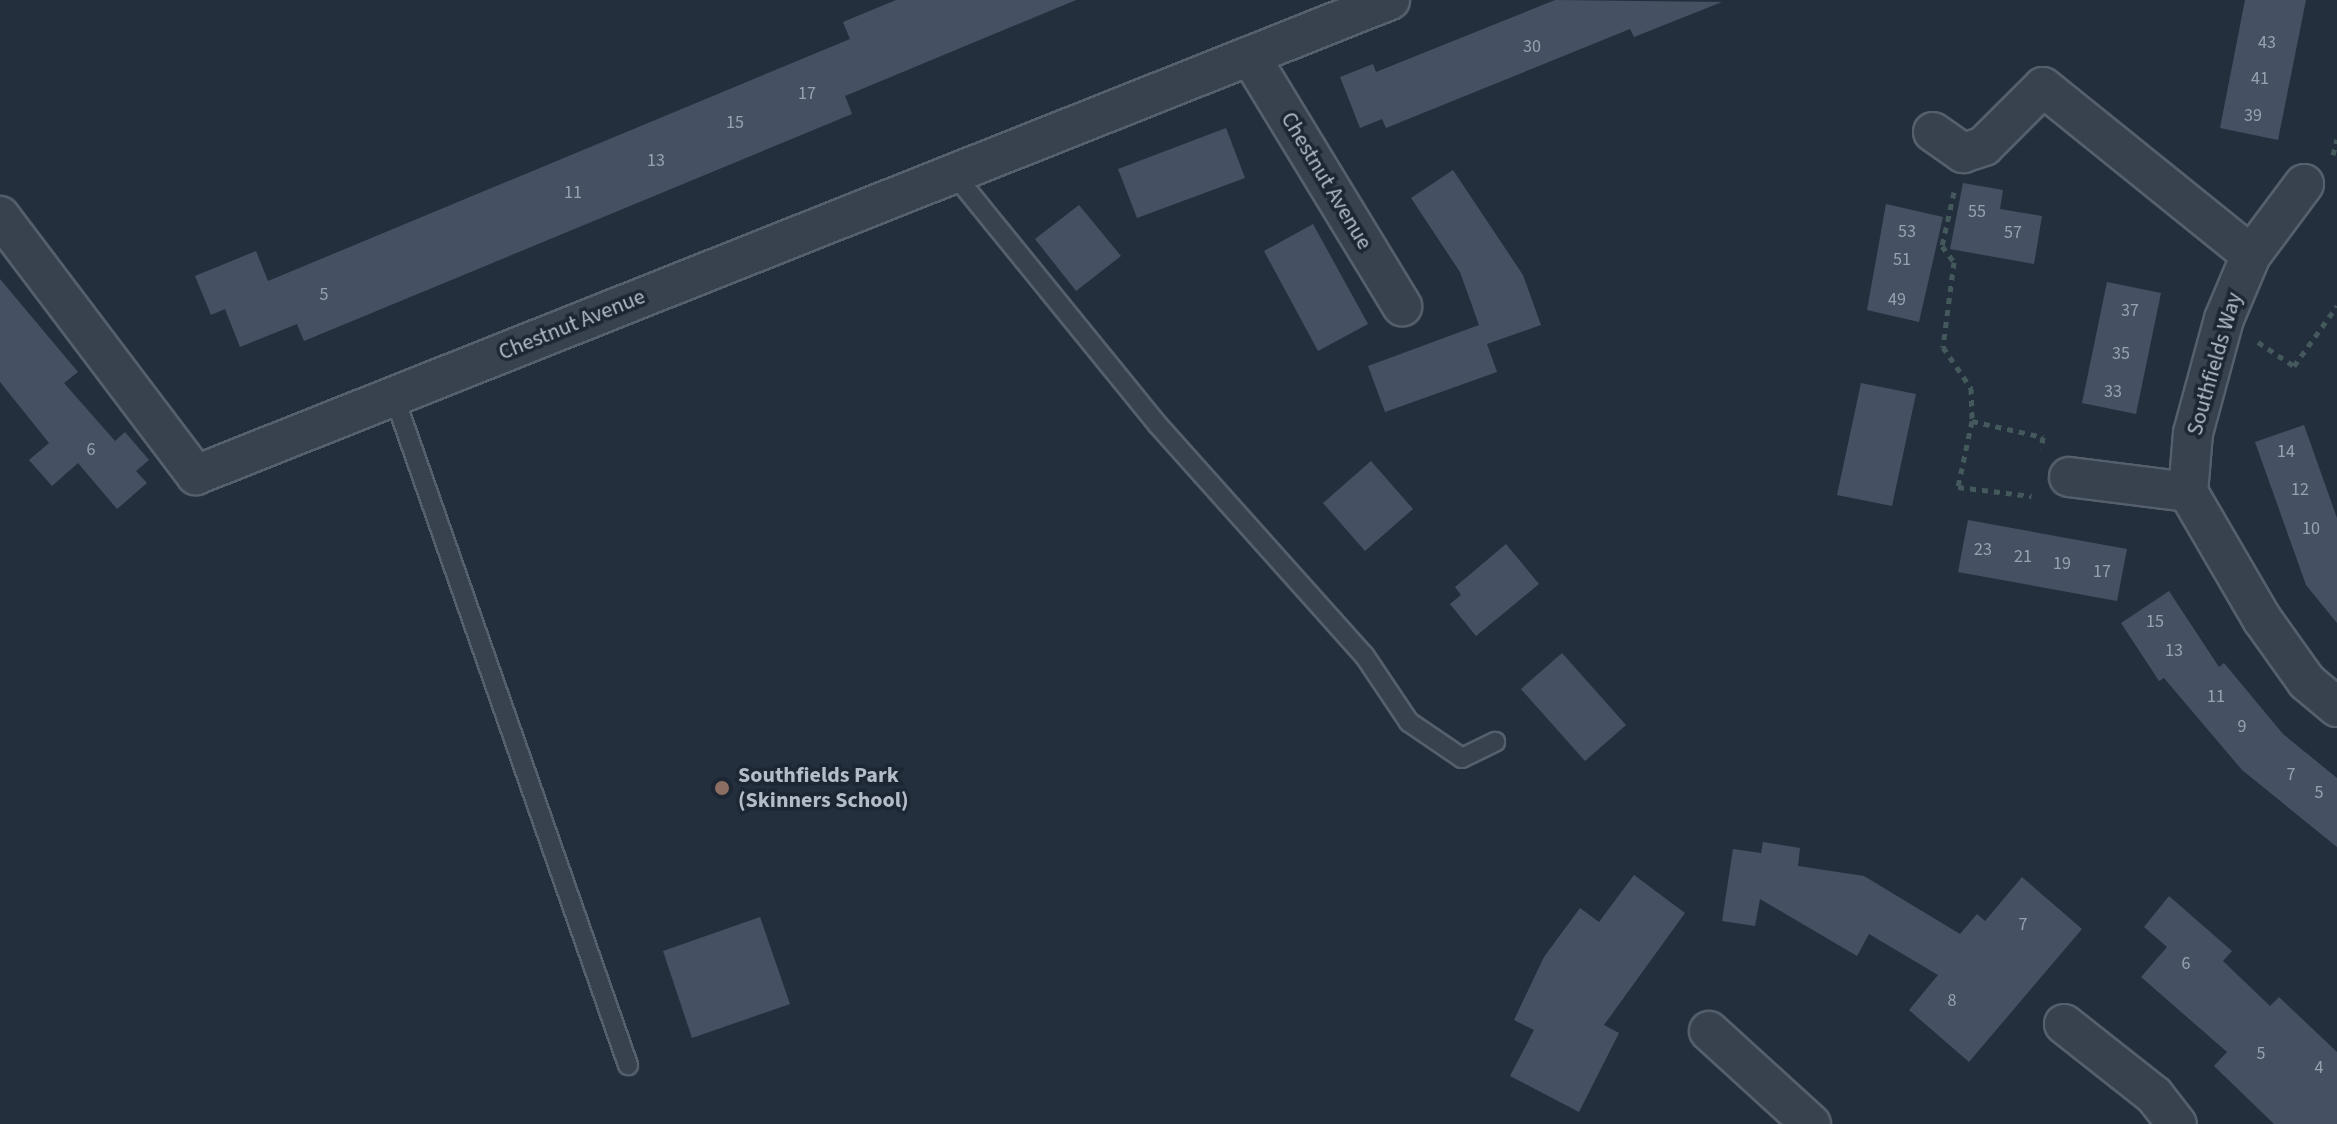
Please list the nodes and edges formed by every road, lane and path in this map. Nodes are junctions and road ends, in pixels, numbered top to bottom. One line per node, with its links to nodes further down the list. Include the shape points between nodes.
1 (1390, 0): 2 (street, Chestnut Avenue)
2 (1250, 56): 4 (street, Chestnut Avenue); 8 (street, Chestnut Avenue)
3 (1948, 143): 7 (street, via 1984,146 2043,87); 12 (path, via 1942,246 1954,262 1943,347 1971,388)
4 (954, 174): 11 (street, Chestnut Avenue); 16 (lane, via 1158,425 1364,655 1409,722 1462,758)
5 (2304, 184): 7 (street, Southfields Way)
6 (0, 216): 11 (street, Chestnut Avenue, via 196,475)
7 (2251, 255): 10 (street, Southfields Way)
8 (1402, 306)
9 (2337, 306): 10 (path, via 2294,366)
10 (2224, 319): 14 (street, Southfields Way, via 2193,433)
11 (394, 396): 19 (lane)
12 (1972, 421): 13 (path, via 2043,437); 13 (path, via 1958,487 2031,500)
13 (2053, 473): 14 (street)
14 (2188, 492): 15 (street, via 2262,619 2307,682)
15 (2337, 707)
16 (1495, 742)
17 (2064, 1024): 21 (street, via 2154,1095)
18 (1709, 1031): 20 (street)
19 (628, 1065)
20 (1811, 1124)
21 (2177, 1124)

